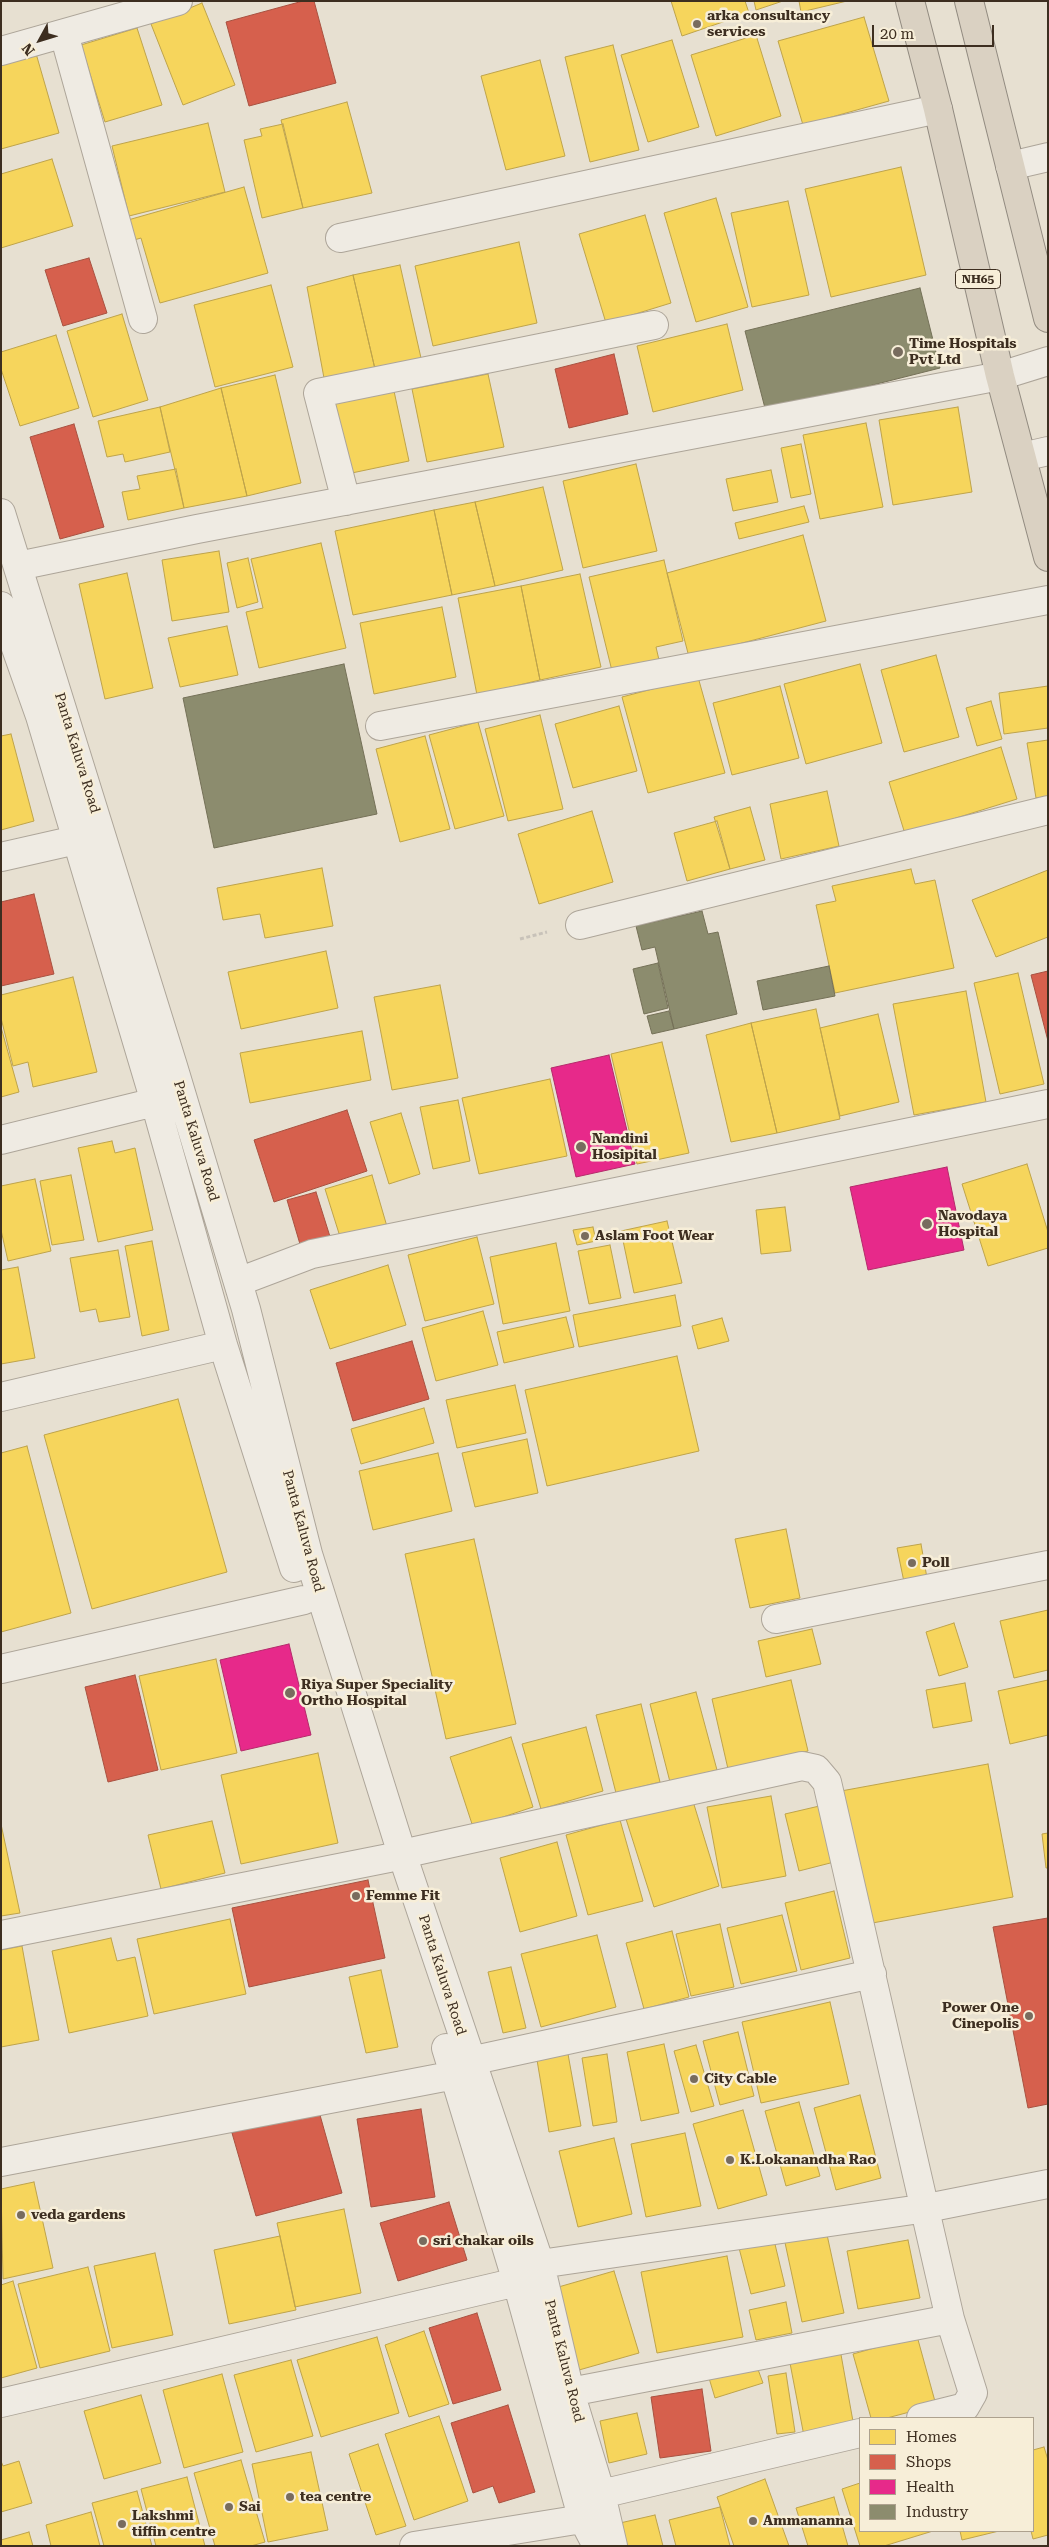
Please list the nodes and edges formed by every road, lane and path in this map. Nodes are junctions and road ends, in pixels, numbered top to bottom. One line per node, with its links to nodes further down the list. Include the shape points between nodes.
1 (178, 1): 4 (street)
2 (910, 1): 6 (highway, NH65)
3 (969, 1): 8 (highway)
4 (64, 34): 5 (street); 11 (street)
5 (1, 51)
6 (938, 109): 9 (street); 14 (highway, NH65)
7 (1048, 158): 8 (street)
8 (1010, 166): 10 (highway)
9 (340, 238)
10 (1048, 318)
11 (143, 319)
12 (654, 325): 16 (street, via 318,393)
13 (1048, 361): 14 (street)
14 (1000, 376): 15 (highway, NH65); 16 (street)
15 (1035, 454): 18 (highway, NH65)
16 (346, 501): 19 (street)
17 (1, 513): 19 (street, Panta Kaluva Road)
18 (1048, 557)
19 (18, 566): 27 (street, Panta Kaluva Road)
20 (1048, 600): 22 (street)
21 (1, 606): 24 (street, Panta Kaluva Road, via 40,716)
22 (380, 726)
23 (1048, 810): 26 (street)
24 (76, 840): 25 (street); 28 (street, Panta Kaluva Road)
25 (1, 858)
26 (580, 924)
27 (176, 1076): 28 (street); 31 (street, Panta Kaluva Road)
28 (155, 1102): 30 (street); 32 (street, Panta Kaluva Road)
29 (1048, 1104): 31 (street, via 312,1254)
30 (1, 1140)
31 (238, 1282): 38 (street, Panta Kaluva Road, via 308,1554)
32 (223, 1345): 33 (street); 35 (street, Panta Kaluva Road)
33 (1, 1397)
34 (1048, 1565): 36 (street)
35 (304, 1600): 37 (street); 38 (street, Panta Kaluva Road)
36 (776, 1620)
37 (1, 1669)
38 (396, 1856): 39 (street); 40 (street, via 802,1766 816,1769 827,1782); 41 (street, Panta Kaluva Road)
39 (1, 1935)
40 (872, 1974): 41 (street); 44 (street)
41 (462, 2068): 42 (street); 45 (street, Panta Kaluva Road); 46 (street, Panta Kaluva Road)
42 (1, 2162)
43 (1048, 2184): 44 (street)
44 (926, 2208): 45 (street); 47 (street)
45 (540, 2264): 48 (street, Panta Kaluva Road)
46 (517, 2282): 49 (street); 52 (street, Panta Kaluva Road)
47 (950, 2318): 48 (street); 50 (street, via 974,2393 965,2407)
48 (570, 2392): 52 (street, Panta Kaluva Road)
49 (1, 2403)
50 (925, 2417)
51 (859, 2433): 52 (street)
52 (597, 2509): 53 (street); 54 (street, Panta Kaluva Road); 55 (street, Panta Kaluva Road)
53 (414, 2546)
54 (597, 2546)
55 (613, 2546)

